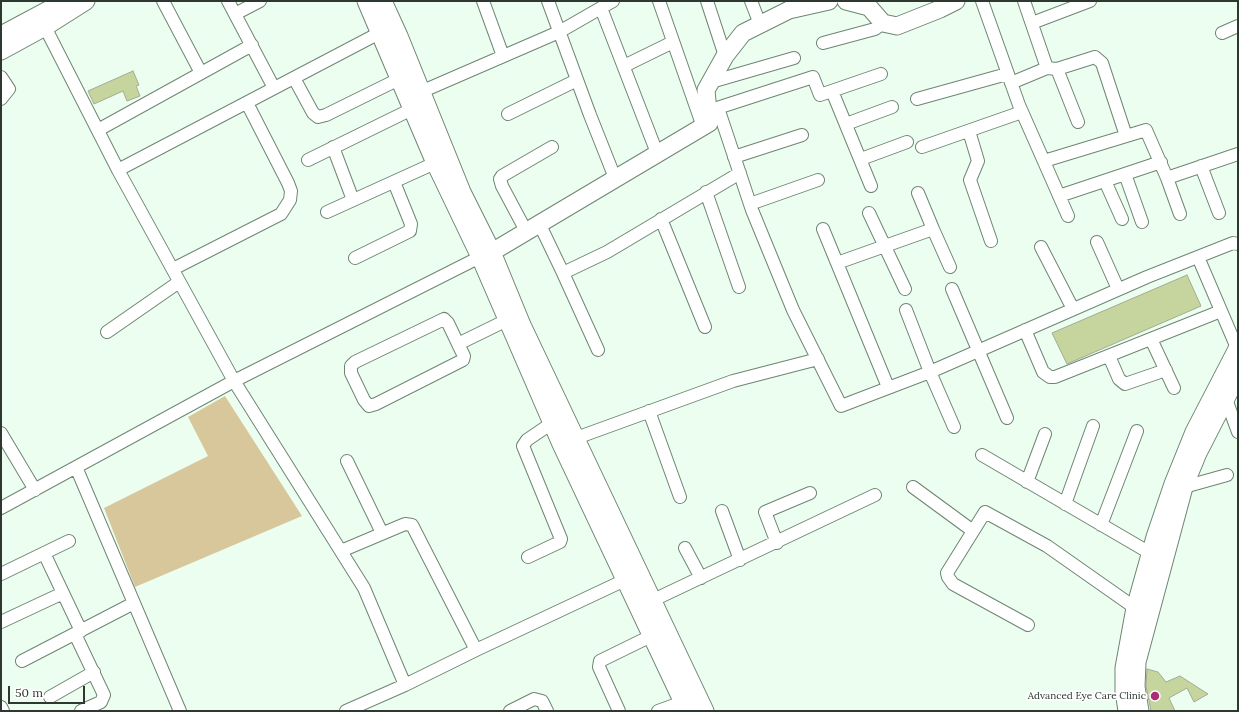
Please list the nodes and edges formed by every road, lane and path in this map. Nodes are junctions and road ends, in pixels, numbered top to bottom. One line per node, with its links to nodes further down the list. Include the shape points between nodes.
1 (65, 1): 32 (street)
2 (86, 1): 28 (street)
3 (163, 1): 42 (street)
4 (228, 1): 23 (street)
5 (260, 1): 23 (street)
6 (366, 1): 29 (street)
7 (383, 1): 29 (street)
8 (483, 1): 37 (street)
9 (548, 1): 30 (street)
10 (613, 1): 22 (street)
11 (659, 1): 33 (street)
12 (707, 1): 38 (street)
13 (751, 1): 26 (street)
14 (829, 1): 20 (street)
15 (846, 1): 24 (street, via 869,7)
16 (956, 1): 21 (street)
17 (982, 1): 46 (street)
18 (1024, 1): 25 (street)
19 (1090, 1): 25 (street)
20 (804, 4): 26 (street)
21 (939, 5): 24 (street, via 898,26)
22 (601, 8): 30 (street); 40 (street)
23 (235, 14): 35 (street)
24 (883, 23): 34 (street, via 875,29)
25 (1032, 23): 41 (street)
26 (760, 24): 38 (street, via 742,33)
27 (1238, 26): 31 (street)
28 (45, 27): 36 (street); 62 (street)
29 (387, 29): 45 (street); 47 (street); 54 (street)
30 (559, 32): 37 (street); 48 (street)
31 (1222, 33)
32 (1, 35)
33 (674, 42): 40 (street); 59 (street)
34 (822, 43)
35 (252, 45): 42 (street); 50 (street)
36 (1, 51)
37 (503, 56): 54 (street)
38 (725, 56): 49 (street)
39 (794, 58): 49 (street)
40 (624, 66): 70 (street)
41 (1052, 69): 46 (street); 60 (street); 65 (street, via 1091,57 1099,59)
42 (201, 73): 62 (street)
43 (881, 74): 51 (street)
44 (1, 76): 52 (street, via 9,89)
45 (294, 78): 47 (street, via 313,113 318,117); 50 (street)
46 (1009, 78): 53 (street); 57 (street)
47 (399, 79): 54 (street)
48 (577, 80): 58 (street); 82 (street)
49 (711, 82): 59 (street, via 706,90)
50 (274, 88): 55 (street)
51 (832, 91): 59 (street, via 820,95 813,77); 61 (street)
52 (1, 99)
53 (917, 99)
54 (413, 100): 67 (street); 77 (street); 109 (street, via 462,192)
55 (247, 103): 79 (street); 114 (street, via 288,183 290,200 281,214)
56 (892, 107): 61 (street)
57 (1022, 112): 63 (street); 75 (street)
58 (508, 114)
59 (710, 115): 70 (street); 72 (street)
60 (1078, 122)
61 (846, 124): 73 (street)
62 (98, 130): 79 (street)
63 (969, 131): 69 (street); 104 (street, via 978,161 970,180)
64 (802, 135): 72 (street)
65 (1126, 136): 75 (street); 76 (street, via 1146,130)
66 (907, 142): 73 (street)
67 (333, 147): 74 (street); 91 (street)
68 (552, 147): 101 (street, via 500,179 502,186)
69 (922, 148)
70 (658, 153): 82 (street)
71 (1238, 154): 78 (street)
72 (734, 157): 80 (street)
73 (860, 159): 87 (street)
74 (308, 160)
75 (1044, 161): 90 (street)
76 (1161, 162): 81 (street); 83 (street)
77 (435, 163): 86 (street); 109 (street)
78 (1200, 166): 83 (street); 94 (street)
79 (118, 170): 114 (street)
80 (740, 173): 88 (street); 92 (street)
81 (1125, 174): 85 (street); 100 (street)
82 (615, 178): 101 (street)
83 (1167, 178): 96 (street)
84 (818, 180): 92 (street)
85 (1105, 181): 90 (street); 99 (street)
86 (394, 182): 91 (street); 111 (street, via 411,224 410,231)
87 (872, 186)
88 (706, 192): 98 (street); 117 (street)
89 (918, 193): 103 (street)
90 (1059, 196): 97 (street)
91 (353, 200): 93 (street)
92 (750, 204): 134 (street, via 793,310)
93 (327, 212)
94 (1219, 213)
95 (868, 214): 107 (street)
96 (1180, 214)
97 (1068, 216)
98 (661, 219): 115 (street, via 607,252); 125 (street)
99 (1122, 219)
100 (1142, 222)
101 (532, 227): 109 (street); 115 (street)
102 (823, 229): 112 (street)
103 (933, 229): 107 (street); 113 (street)
104 (992, 241)
105 (1097, 242): 119 (street)
106 (1238, 244): 110 (street, via 1233,243)
107 (884, 246): 112 (street); 118 (street)
108 (1041, 247): 121 (street)
109 (486, 254): 124 (street); 138 (street); 151 (street)
110 (1198, 257): 119 (street); 123 (street)
111 (355, 258)
112 (837, 263): 139 (street)
113 (950, 267)
114 (172, 269): 116 (street)
115 (563, 273): 132 (street)
116 (180, 282): 127 (street); 138 (street)
117 (739, 287)
118 (905, 289)
119 (1118, 289): 121 (street)
120 (952, 290): 131 (street)
121 (1073, 309): 126 (street)
122 (906, 310): 136 (street)
123 (1221, 311): 128 (street); 130 (street)
124 (507, 320): 129 (street); 144 (street)
125 (705, 327)
126 (1025, 330): 131 (street); 133 (street, via 1044,372 1050,377)
127 (107, 332)
128 (1151, 339): 133 (street); 135 (street)
129 (458, 344): 129 (street, via 464,356 463,360 369,406 351,373 355,362 444,319)
130 (1238, 348): 175 (street, via 1194,432)
131 (979, 349): 136 (street); 143 (street)
132 (598, 350)
133 (1109, 356): 135 (street, via 1119,379 1125,384)
134 (818, 359): 139 (street, via 841,406); 142 (street, via 733,381)
135 (1166, 370): 140 (street)
136 (930, 372): 139 (street); 146 (street)
137 (1238, 375): 141 (street)
138 (234, 381): 155 (street); 173 (street)
139 (888, 387)
140 (1174, 388)
141 (1230, 395): 148 (street); 159 (street, via 1198,453)
142 (649, 411): 151 (street); 163 (street)
143 (1007, 418)
144 (552, 423): 152 (street); 176 (street, via 527,440 523,446 560,536 560,542)
145 (1093, 426): 164 (street)
146 (954, 427)
147 (1137, 431): 167 (street)
148 (1238, 432)
149 (1, 433): 160 (street)
150 (1045, 434): 157 (street)
151 (577, 437): 152 (street); 182 (street)
152 (561, 444): 180 (street)
153 (982, 456): 157 (street)
154 (347, 461): 169 (street)
155 (76, 468): 160 (street); 183 (street)
156 (1227, 475): 159 (street)
157 (1027, 482): 164 (street)
158 (913, 487): 168 (street)
159 (1184, 488): 185 (street)
160 (35, 490): 165 (street)
161 (810, 493): 171 (street, via 765,512)
162 (875, 495): 171 (street)
163 (680, 497)
164 (1065, 504): 167 (street)
165 (1, 508)
166 (722, 511): 177 (street)
167 (1101, 525): 175 (street)
168 (973, 531): 185 (street, via 985,512 1046,546); 187 (street, via 947,573 950,581)
169 (382, 533): 173 (street); 190 (street, via 408,524 415,528)
170 (69, 541): 174 (street)
171 (777, 542): 177 (street)
172 (685, 548): 179 (street)
173 (341, 552): 193 (street, via 364,588)
174 (44, 553): 178 (street); 181 (street)
175 (1150, 553): 185 (street)
176 (528, 557)
177 (740, 560): 179 (street)
178 (1, 574)
179 (701, 578): 182 (street)
180 (625, 580): 184 (street); 190 (street)
181 (63, 593): 186 (street); 188 (street)
182 (654, 600): 184 (street); 205 (street)
183 (134, 603): 188 (street); 199 (street)
184 (638, 608): 189 (street)
185 (1142, 612): 206 (street, via 1124,668); 207 (street, via 1135,672)
186 (1, 622)
187 (1028, 625)
188 (78, 632): 191 (street); 192 (street)
189 (651, 636): 195 (street); 203 (street, via 603,658 598,664)
190 (476, 650): 193 (street)
191 (22, 661)
192 (94, 672): 194 (street); 198 (street, via 103,691 103,699)
193 (405, 685): 200 (street)
194 (50, 697)
195 (685, 706): 204 (street)
196 (1, 707): 197 (street)
197 (3, 711)
198 (81, 711)
199 (180, 711)
200 (346, 711)
201 (510, 711): 202 (street, via 534,699 542,700)
202 (547, 711)
203 (619, 711)
204 (658, 711)
205 (706, 711)
206 (1127, 711)
207 (1140, 711)

